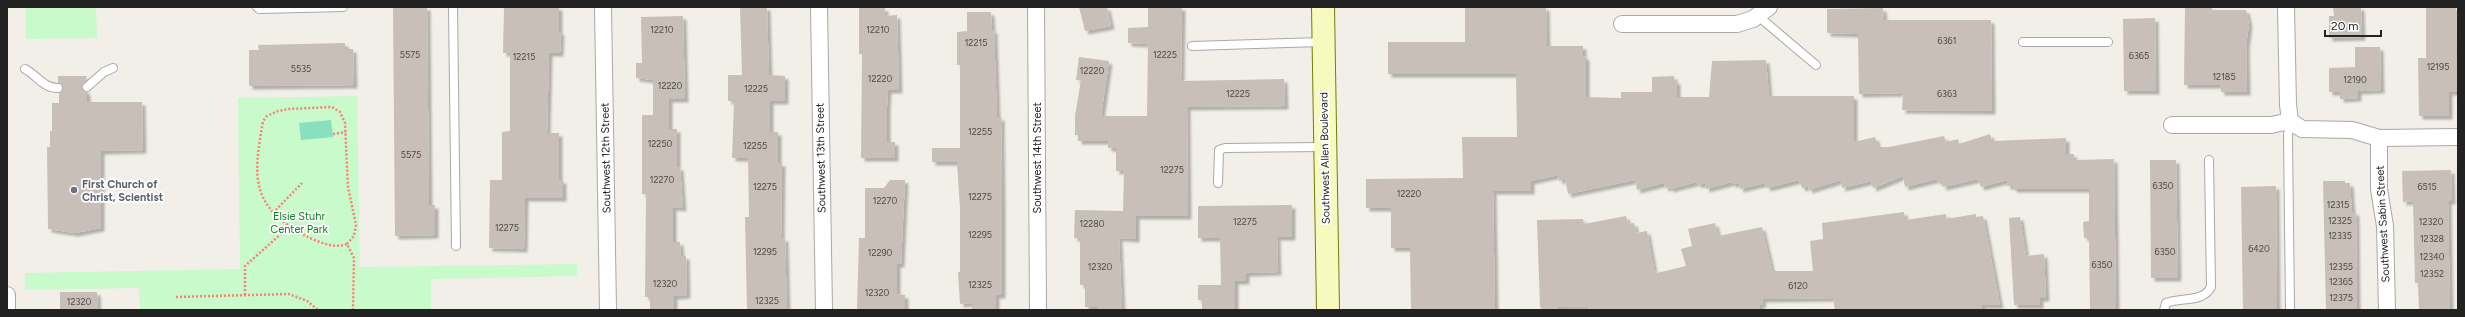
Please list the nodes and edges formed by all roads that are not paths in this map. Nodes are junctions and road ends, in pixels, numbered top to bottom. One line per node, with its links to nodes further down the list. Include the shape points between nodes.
1 (257, 7): 2 (lane)
2 (343, 7)
3 (454, 7): 27 (lane)
4 (603, 7): 30 (street, Southwest 12th Street)
5 (819, 7): 31 (street, Southwest 13th Street)
6 (1036, 7): 32 (street, Southwest 14th Street)
7 (1322, 7): 11 (main road, Southwest Allen Boulevard)
8 (2286, 7): 20 (street)
9 (1764, 12): 10 (street, via 1737,24); 15 (lane)
10 (1622, 24)
11 (1323, 42): 14 (lane); 24 (main road, Southwest Allen Boulevard)
12 (2023, 42): 13 (lane)
13 (2108, 42)
14 (1192, 46)
15 (1816, 65)
16 (113, 68): 18 (lane, via 104,72)
17 (25, 69): 19 (lane, via 34,74 45,86)
18 (87, 87)
19 (58, 88)
20 (2290, 121): 21 (street, via 2271,125); 23 (street, via 2302,129 2352,130); 35 (lane)
21 (2172, 125)
22 (2458, 137): 23 (street)
23 (2379, 138): 36 (street, Southwest Sabin Street, via 2379,189 2385,226)
24 (1325, 147): 26 (lane, via 1219,150); 33 (main road, Southwest Allen Boulevard)
25 (2209, 160): 34 (lane, via 2211,287 2208,293 2201,297 2166,303)
26 (1218, 183)
27 (456, 246)
28 (7, 295): 29 (street)
29 (7, 310)
30 (608, 310)
31 (824, 310)
32 (1038, 310)
33 (1328, 310)
34 (2164, 310)
35 (2290, 310)
36 (2387, 310)

